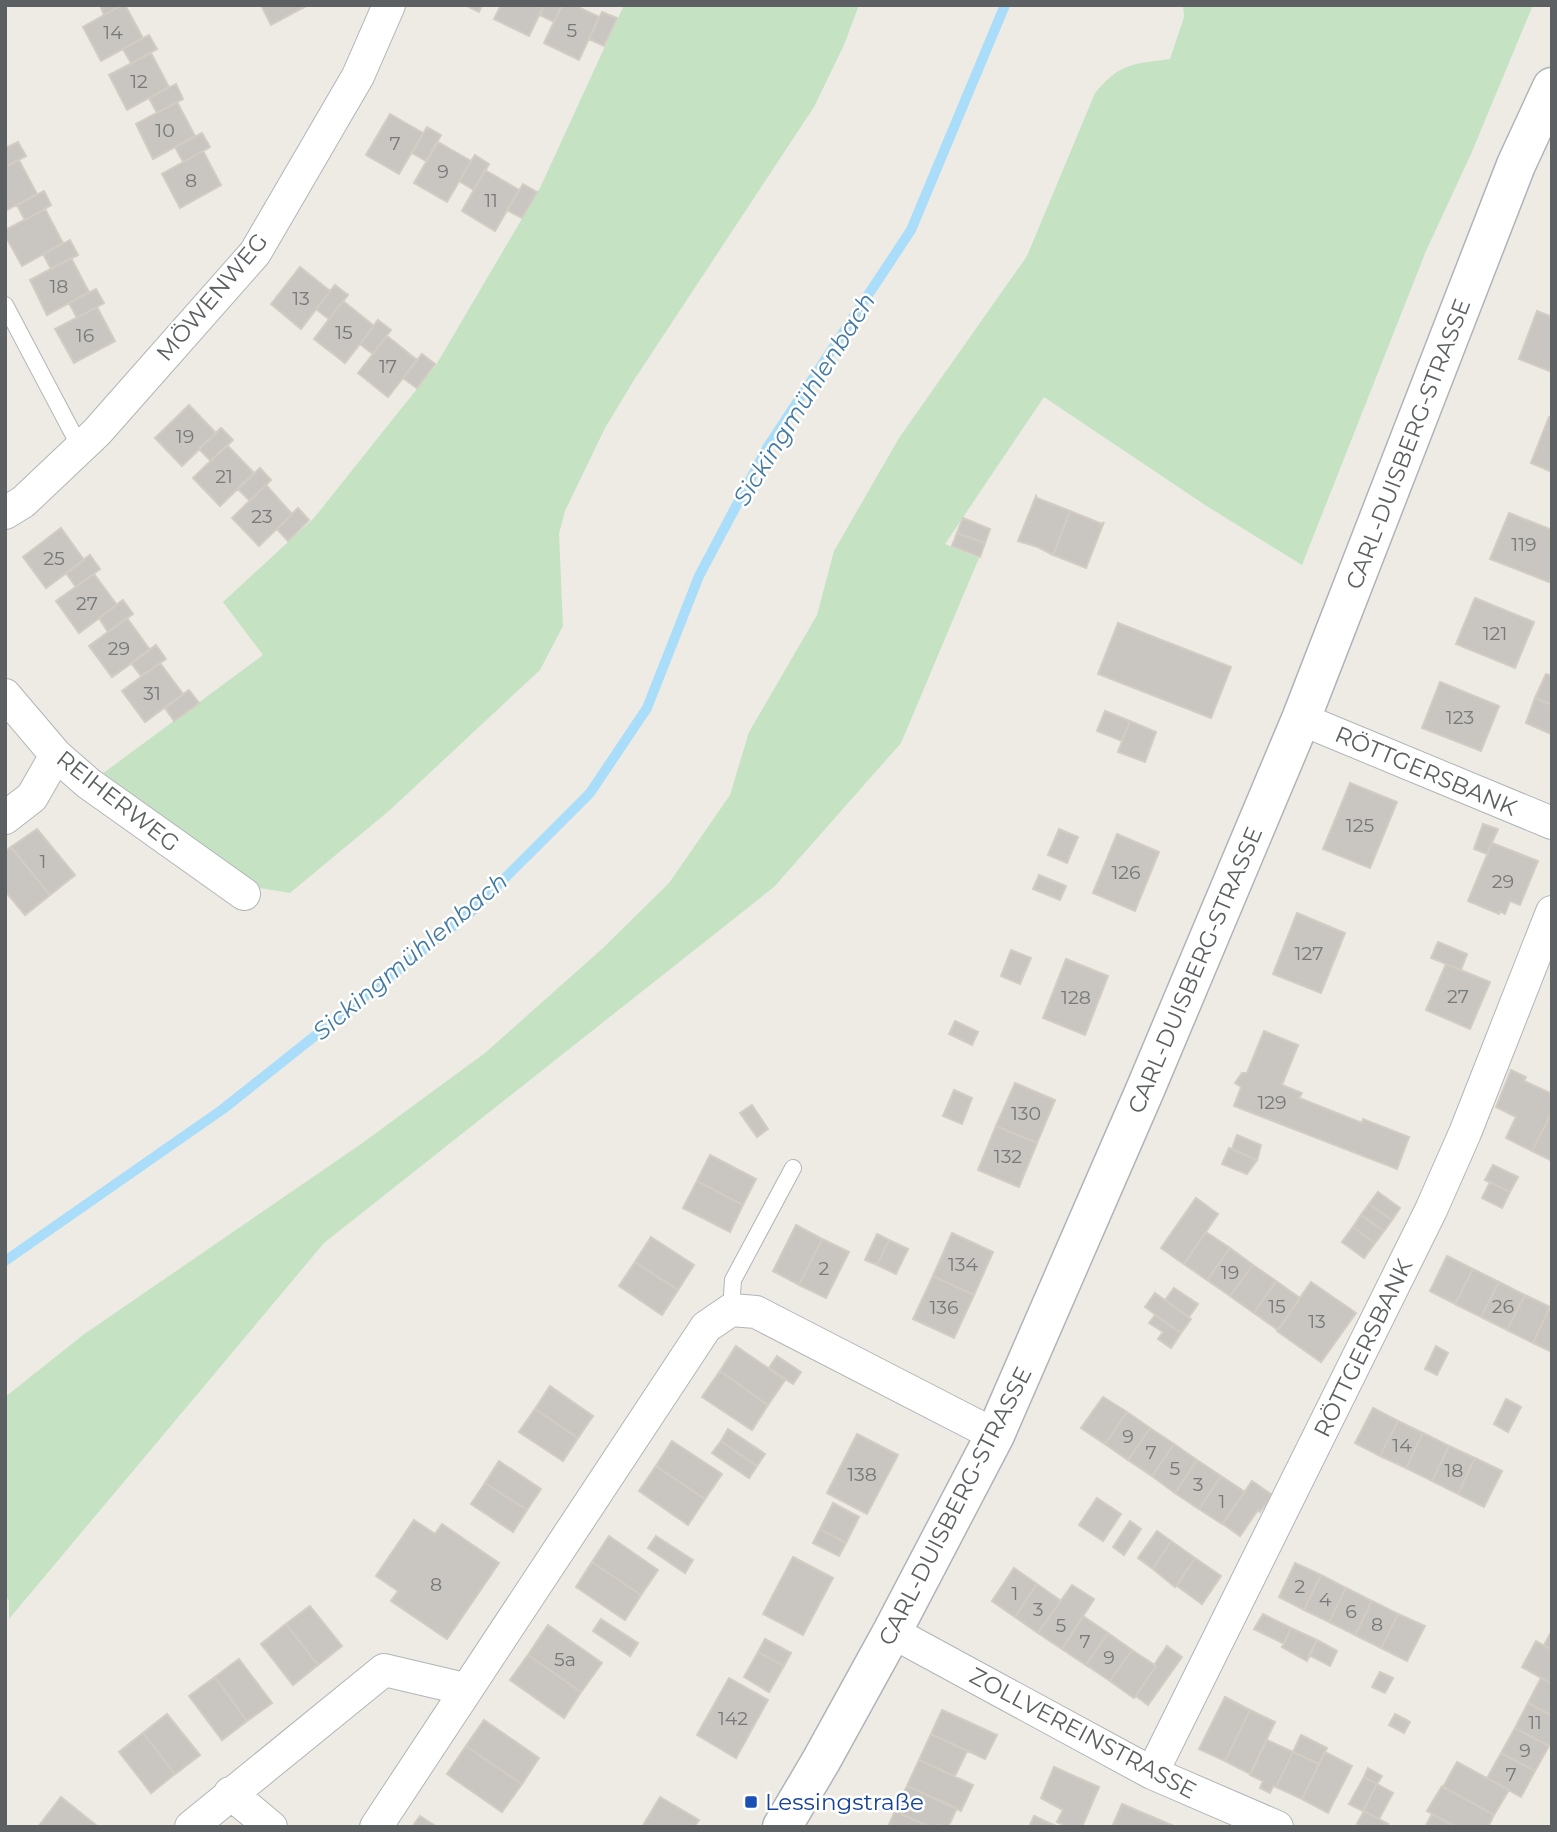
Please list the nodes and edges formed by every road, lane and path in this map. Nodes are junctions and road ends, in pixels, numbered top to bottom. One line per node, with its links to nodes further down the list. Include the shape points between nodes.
1 (388, 5): 4 (street, MÖWENWEG, via 358,76 255,253)
2 (1552, 87): 7 (main road, CARL-DUISBERG-STRASSE, via 1516,165)
3 (5, 305): 4 (lane)
4 (80, 447): 5 (street, MÖWENWEG, via 23,502)
5 (5, 513)
6 (5, 695): 8 (street, REIHERWEG)
7 (1301, 719): 10 (street, RÖTTGERSBANK); 15 (main road, CARL-DUISBERG-STRASSE)
8 (56, 755): 9 (street, via 32,797); 11 (street, REIHERWEG)
9 (5, 818)
10 (1552, 824)
11 (244, 894)
12 (1552, 912): 18 (street, RÖTTGERSBANK, via 1431,1210)
13 (793, 1168): 14 (lane, via 733,1280)
14 (731, 1310): 15 (street, via 756,1312); 17 (street, via 706,1327)
15 (995, 1435): 16 (main road, CARL-DUISBERG-STRASSE)
16 (892, 1632): 18 (street, ZOLLVEREINSTRASSE); 23 (main road, CARL-DUISBERG-STRASSE)
17 (465, 1689): 19 (street, via 384,1670); 22 (street)
18 (1152, 1773): 24 (street, ZOLLVEREINSTRASSE)
19 (230, 1793): 20 (street); 21 (street)
20 (191, 1827)
21 (271, 1827)
22 (376, 1827)
23 (782, 1827)
24 (1277, 1827)

